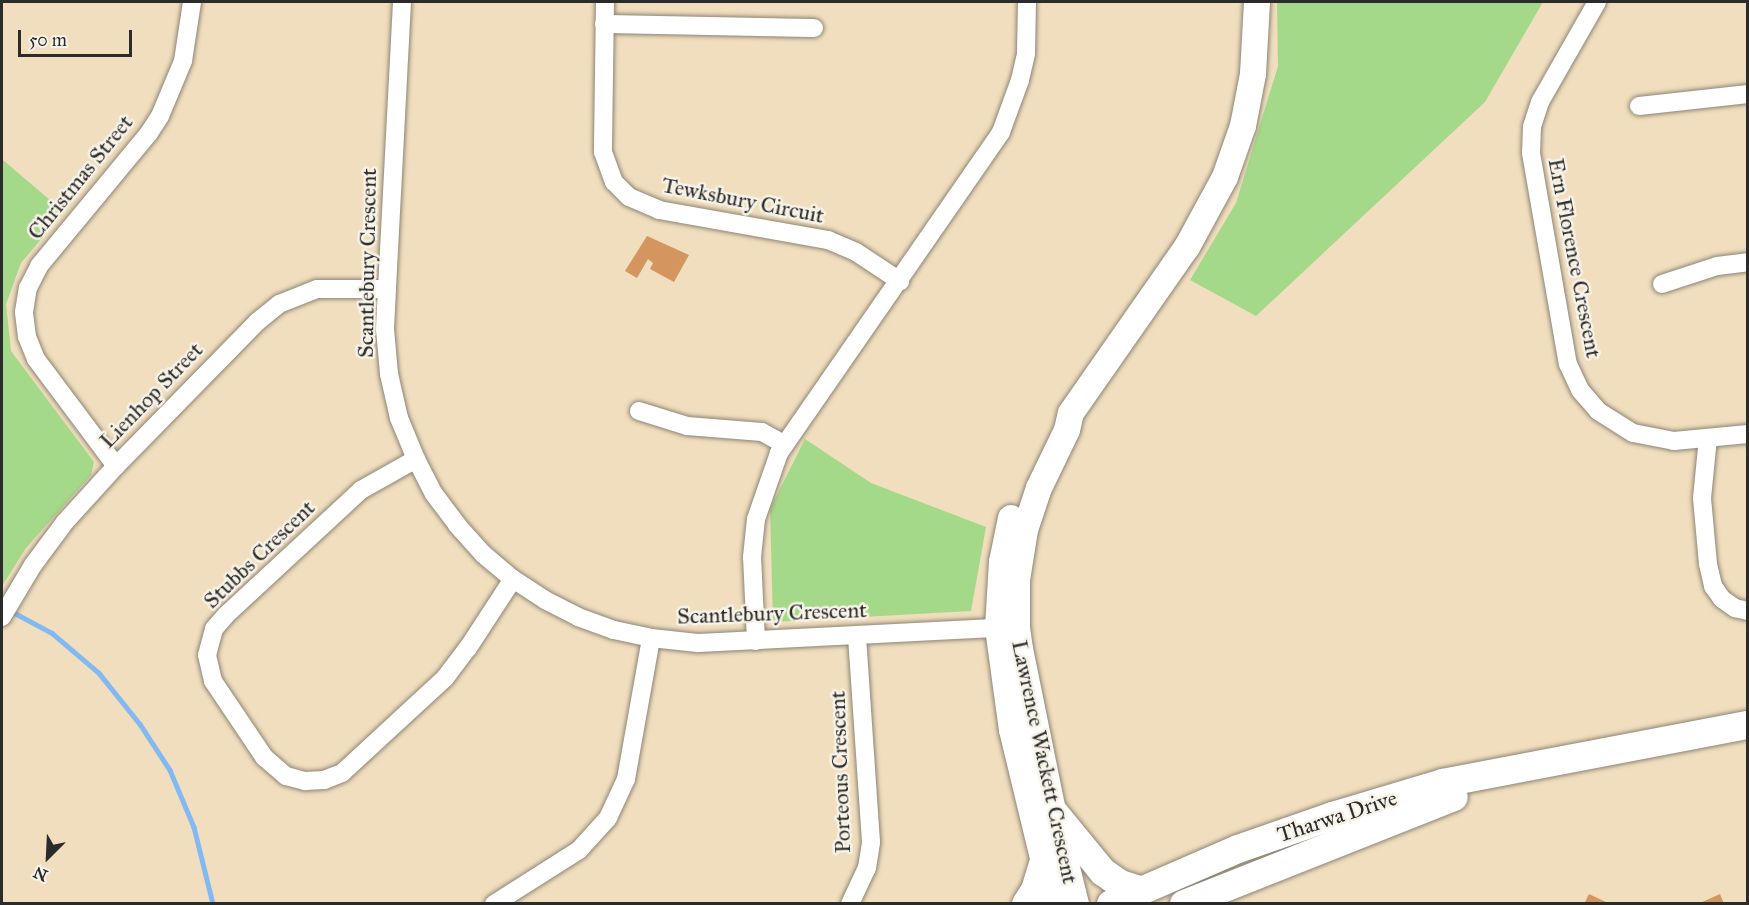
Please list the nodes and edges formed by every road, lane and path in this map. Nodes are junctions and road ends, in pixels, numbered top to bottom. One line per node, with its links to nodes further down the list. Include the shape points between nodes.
1 (192, 2): 20 (street, Christmas Street, via 183,61 160,116 39,266 28,288 24,312 27,337 36,359)
2 (402, 2): 14 (street, Scantlebury Crescent)
3 (605, 2): 7 (street, Tewksbury Circuit)
4 (1027, 2): 12 (street, via 1027,44 1020,80 1001,132)
5 (1257, 2): 24 (street, Lawrence Wackett Crescent, via 1254,74 1243,126 1221,185 1187,247 1071,413 1025,530)
6 (1597, 2): 17 (street, Ern Florence Crescent, via 1540,102 1532,126 1531,153 1564,351 1580,390 1598,411 1621,427 1660,440)
7 (604, 24): 8 (street); 12 (street, Tewksbury Circuit, via 603,152 615,182 629,197 659,210 828,240 856,252)
8 (814, 28)
9 (1748, 94): 10 (street)
10 (1639, 106)
11 (1748, 262): 13 (street, via 1717,266)
12 (900, 281): 18 (street)
13 (1662, 284)
14 (387, 289): 19 (street, Scantlebury Crescent, via 389,374 399,418); 20 (street, Lienhop Street, via 317,289 279,304)
15 (639, 411): 18 (street, via 687,426 762,432)
16 (1748, 434): 17 (street, Ern Florence Crescent)
17 (1708, 438): 23 (street, via 1702,498 1713,586 1722,599)
18 (784, 444): 27 (street, via 756,519 752,556)
19 (416, 459): 21 (street, Scantlebury Crescent, via 434,494 457,525); 21 (street, Stubbs Crescent, via 362,490 214,629 207,655 213,681 264,757 286,776 305,782 324,780 342,772 445,678)
20 (116, 466): 22 (street, Lienhop Street, via 60,529)
21 (513, 579): 26 (street, Scantlebury Crescent, via 579,617)
22 (5, 611)
23 (1748, 611)
24 (1007, 627): 25 (street, Scantlebury Crescent); 30 (street, Lawrence Wackett Crescent); 31 (street, Lawrence Wackett Crescent, via 1012,730)
25 (857, 635): 27 (street, Scantlebury Crescent); 34 (street, Porteous Crescent, via 871,842 867,868)
26 (651, 638): 27 (street, Scantlebury Crescent, via 698,643); 33 (street, via 626,779 608,818 579,849)
27 (756, 641)
28 (1748, 725): 29 (main road, Tharwa Drive)
29 (1573, 758): 32 (main road, Tharwa Drive, via 1443,783 1333,816 1238,849); 39 (main road, Tharwa Drive, via 1451,798)
30 (1053, 811): 32 (main road, via 1103,872 1120,884); 37 (street, Lawrence Wackett Crescent)
31 (1043, 863): 35 (main road, via 1035,890); 36 (street, Lawrence Wackett Crescent)
32 (1140, 890): 38 (main road, Tharwa Drive)
33 (494, 903)
34 (850, 903)
35 (1026, 903)
36 (1054, 903)
37 (1076, 903)
38 (1111, 903)
39 (1184, 903)

